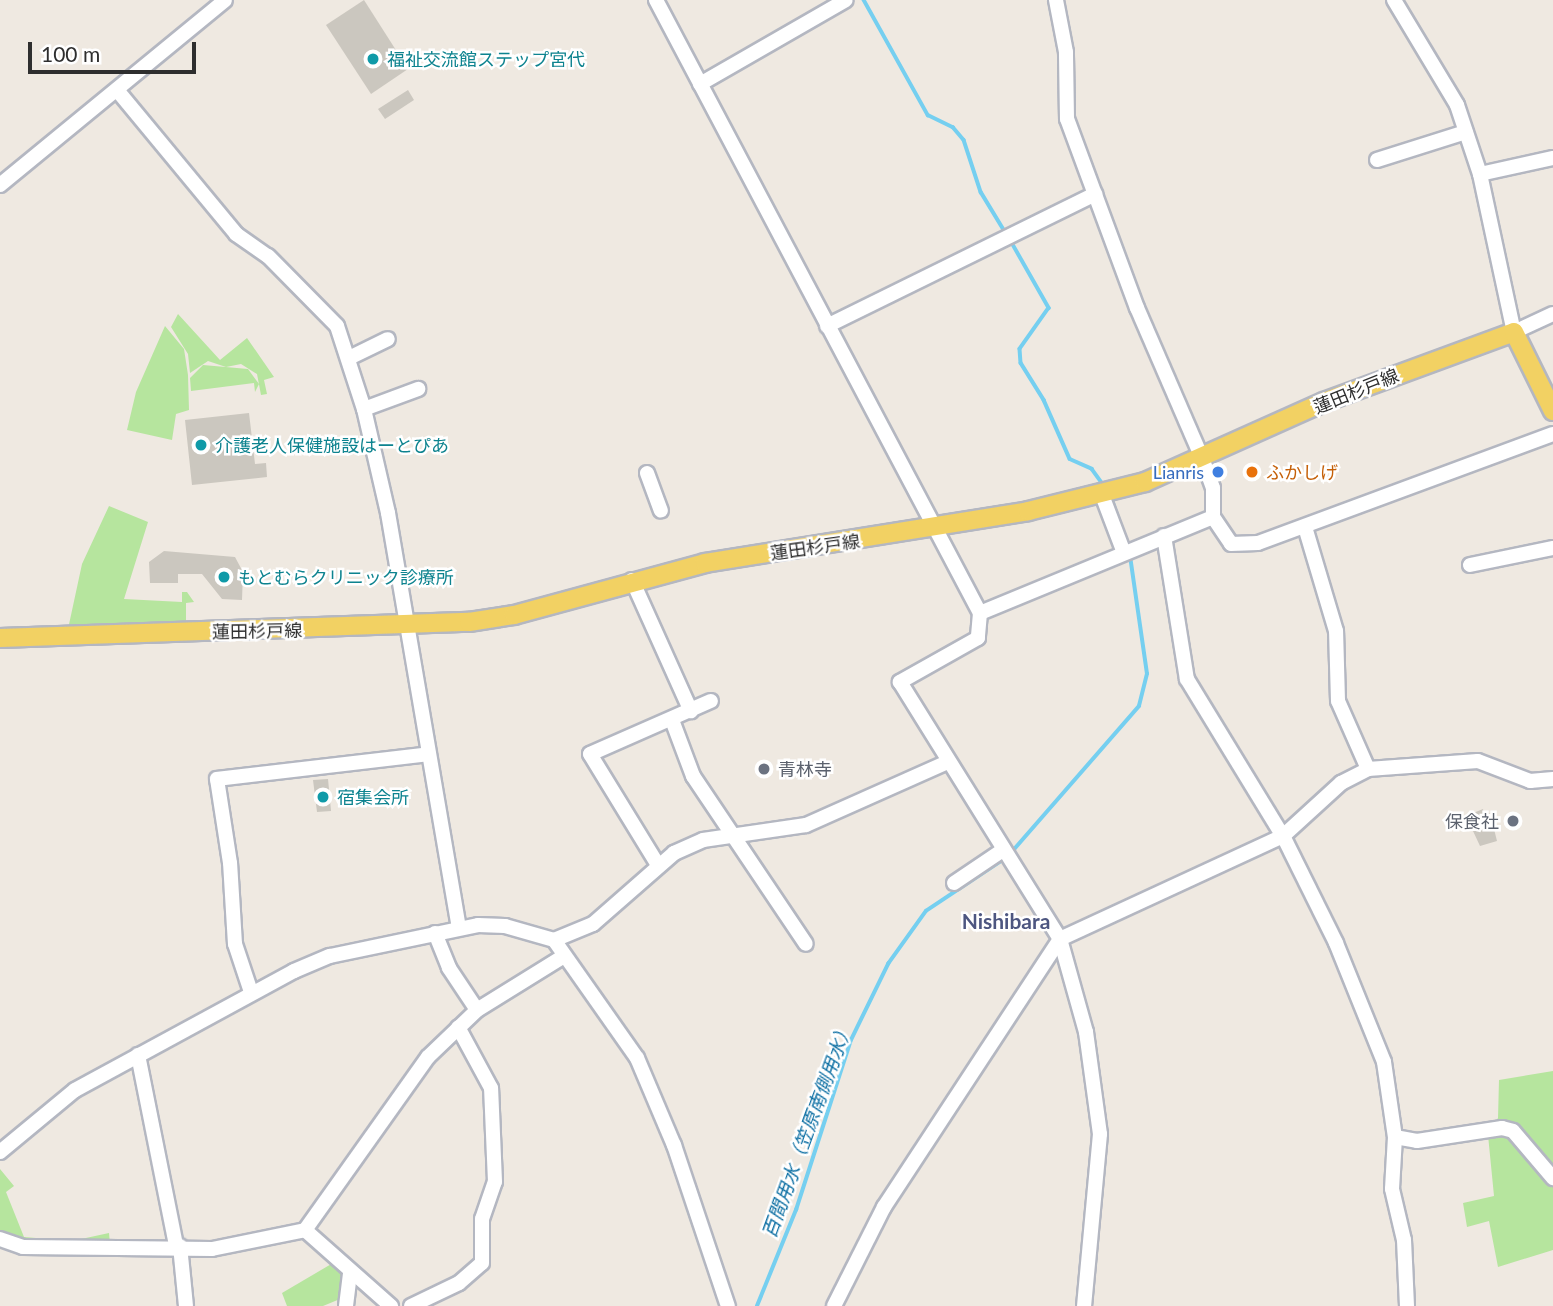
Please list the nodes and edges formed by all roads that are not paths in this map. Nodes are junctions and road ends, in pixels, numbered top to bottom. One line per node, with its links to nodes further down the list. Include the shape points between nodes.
1 (225, 0): 7 (street)
2 (656, 0): 6 (street)
3 (846, 0): 6 (street)
4 (1056, 0): 13 (street, via 1066,52 1067,119)
5 (1394, 0): 8 (street, via 1457,105)
6 (700, 84): 15 (street)
7 (117, 90): 12 (street); 18 (street, via 236,234 320,304)
8 (1466, 132): 10 (street); 11 (street)
9 (1553, 158): 11 (street)
10 (1377, 160)
11 (1480, 174): 16 (street)
12 (0, 184)
13 (1095, 194): 15 (street); 23 (street)
14 (1553, 314): 16 (street)
15 (827, 326): 29 (street)
16 (1514, 332): 21 (main road); 23 (main road, 蓮田杉戸線, via 1324,402)
17 (388, 339): 18 (street)
18 (349, 358): 20 (street)
19 (418, 389): 20 (street)
20 (364, 410): 36 (street)
21 (1553, 411)
22 (1553, 433): 28 (street)
23 (1202, 458): 25 (main road, 蓮田杉戸線); 27 (street, via 1213,488)
24 (647, 473): 26 (street)
25 (1102, 495): 29 (main road, 蓮田杉戸線); 32 (street)
26 (661, 511)
27 (1213, 517): 28 (street, via 1224,538 1241,546); 30 (street)
28 (1305, 527): 43 (street, via 1336,631 1338,701)
29 (933, 530): 34 (main road, 蓮田杉戸線, via 705,563); 35 (street)
30 (1164, 536): 32 (street); 46 (street, via 1187,680)
31 (1553, 548): 33 (street)
32 (1124, 553): 35 (street)
33 (1470, 565)
34 (632, 580): 36 (main road, 蓮田杉戸線, via 514,615); 39 (street)
35 (980, 613): 42 (street, via 978,638 900,682)
36 (407, 628): 37 (main road, 蓮田杉戸線); 41 (street)
37 (0, 638)
38 (711, 701): 39 (street)
39 (691, 711): 40 (street)
40 (672, 720): 45 (street, via 693,776); 48 (street, via 590,754)
41 (429, 754): 50 (street); 56 (street, via 217,779 230,863 235,944)
42 (945, 763): 45 (street, via 806,825); 47 (street)
43 (1368, 768): 44 (street, via 1478,761 1530,781); 46 (street, via 1340,783)
44 (1553, 779)
45 (733, 836): 48 (street, via 703,840); 54 (street)
46 (1283, 836): 52 (street); 60 (street, via 1373,1029)
47 (1003, 850): 49 (street); 52 (street)
48 (658, 865): 53 (street, via 593,924)
49 (954, 883)
50 (459, 927): 51 (street); 53 (street, via 505,926)
51 (435, 933): 56 (street, via 330,956); 57 (street, via 449,968)
52 (1060, 939): 72 (street, via 884,1207); 73 (street, via 1086,1032 1100,1134)
53 (554, 940): 55 (street)
54 (806, 944)
55 (565, 956): 57 (street); 71 (street, via 637,1058 674,1145)
56 (251, 992): 59 (street)
57 (477, 1010): 58 (street)
58 (458, 1027): 63 (street, via 428,1057); 70 (street, via 491,1088 495,1182 482,1219 482,1263 459,1283)
59 (138, 1055): 61 (street, via 75,1090); 65 (street)
60 (1395, 1137): 62 (street, via 1429,1140 1503,1128 1513,1131); 74 (street, via 1392,1189 1404,1240)
61 (0, 1152)
62 (1553, 1178)
63 (305, 1230): 65 (street, via 212,1249); 66 (street)
64 (0, 1239): 65 (street, via 23,1247)
65 (178, 1246): 67 (street)
66 (349, 1274): 68 (street); 69 (street)
67 (186, 1306)
68 (346, 1306)
69 (391, 1306)
70 (411, 1306)
71 (728, 1306)
72 (834, 1306)
73 (1084, 1306)
74 (1407, 1306)

